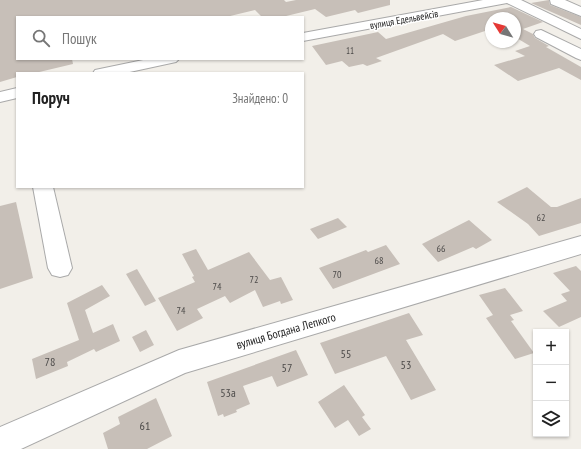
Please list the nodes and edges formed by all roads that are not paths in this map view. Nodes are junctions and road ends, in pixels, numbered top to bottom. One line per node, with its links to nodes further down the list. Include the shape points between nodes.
1 (505, 0): 9 (street, вулиця Едельвейсів)
2 (510, 0): 6 (street)
3 (556, 1): 4 (street)
4 (581, 12)
5 (581, 15): 6 (street)
6 (558, 24): 8 (street)
7 (541, 34): 10 (street)
8 (581, 35): 10 (street)
9 (304, 37)
10 (559, 43): 11 (street)
11 (581, 55)
12 (166, 60): 13 (street)
13 (106, 72)
14 (16, 93): 15 (street)
15 (0, 97)
16 (43, 188): 18 (street)
17 (581, 245): 19 (street, вулиця Богдана Лепкого, via 179,362)
18 (60, 268)
19 (0, 443)

